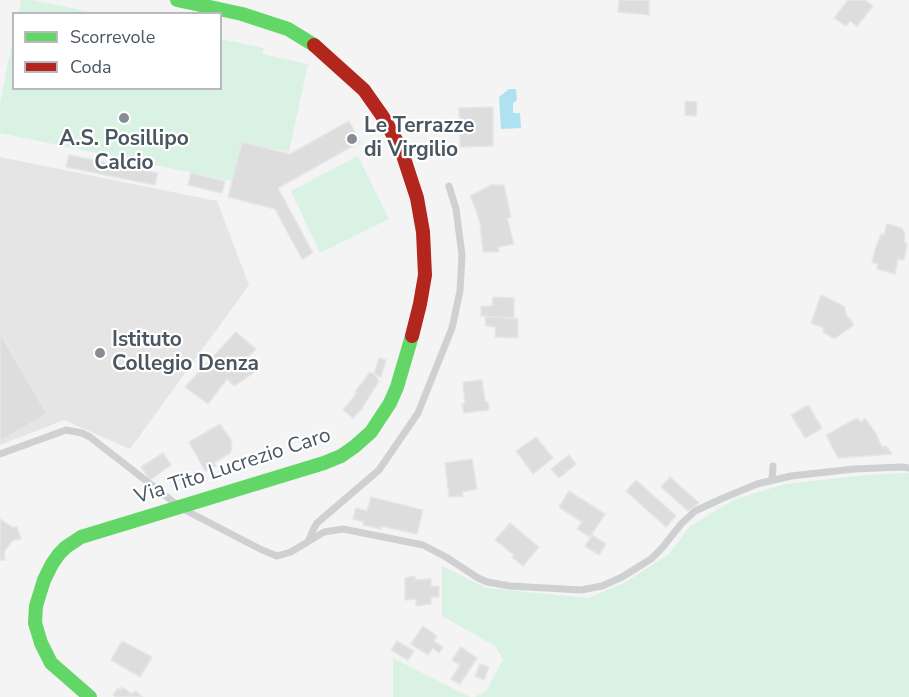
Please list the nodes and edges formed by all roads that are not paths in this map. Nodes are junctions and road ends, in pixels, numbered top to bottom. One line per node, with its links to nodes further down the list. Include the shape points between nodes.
1 (177, 0): 7 (street, Via Tito Lucrezio Caro, via 288,29 316,46 364,90 401,149 417,198 424,275 397,387 371,432 341,456 324,463)
2 (449, 186): 8 (lane, via 462,255 460,291 444,349 418,413 379,470 317,523)
3 (0, 454): 7 (lane, via 66,430 82,433)
4 (773, 466): 6 (lane)
5 (909, 468): 6 (lane, via 854,469)
6 (772, 479): 8 (lane, via 695,511 651,559 612,583 591,589 498,585 478,578 423,545 343,530 324,532)
7 (180, 507): 8 (lane, via 277,556); 9 (street, Via Tito Lucrezio Caro, via 81,537 66,547 44,580 35,623 41,643 51,663)
8 (309, 540)
9 (90, 697)

